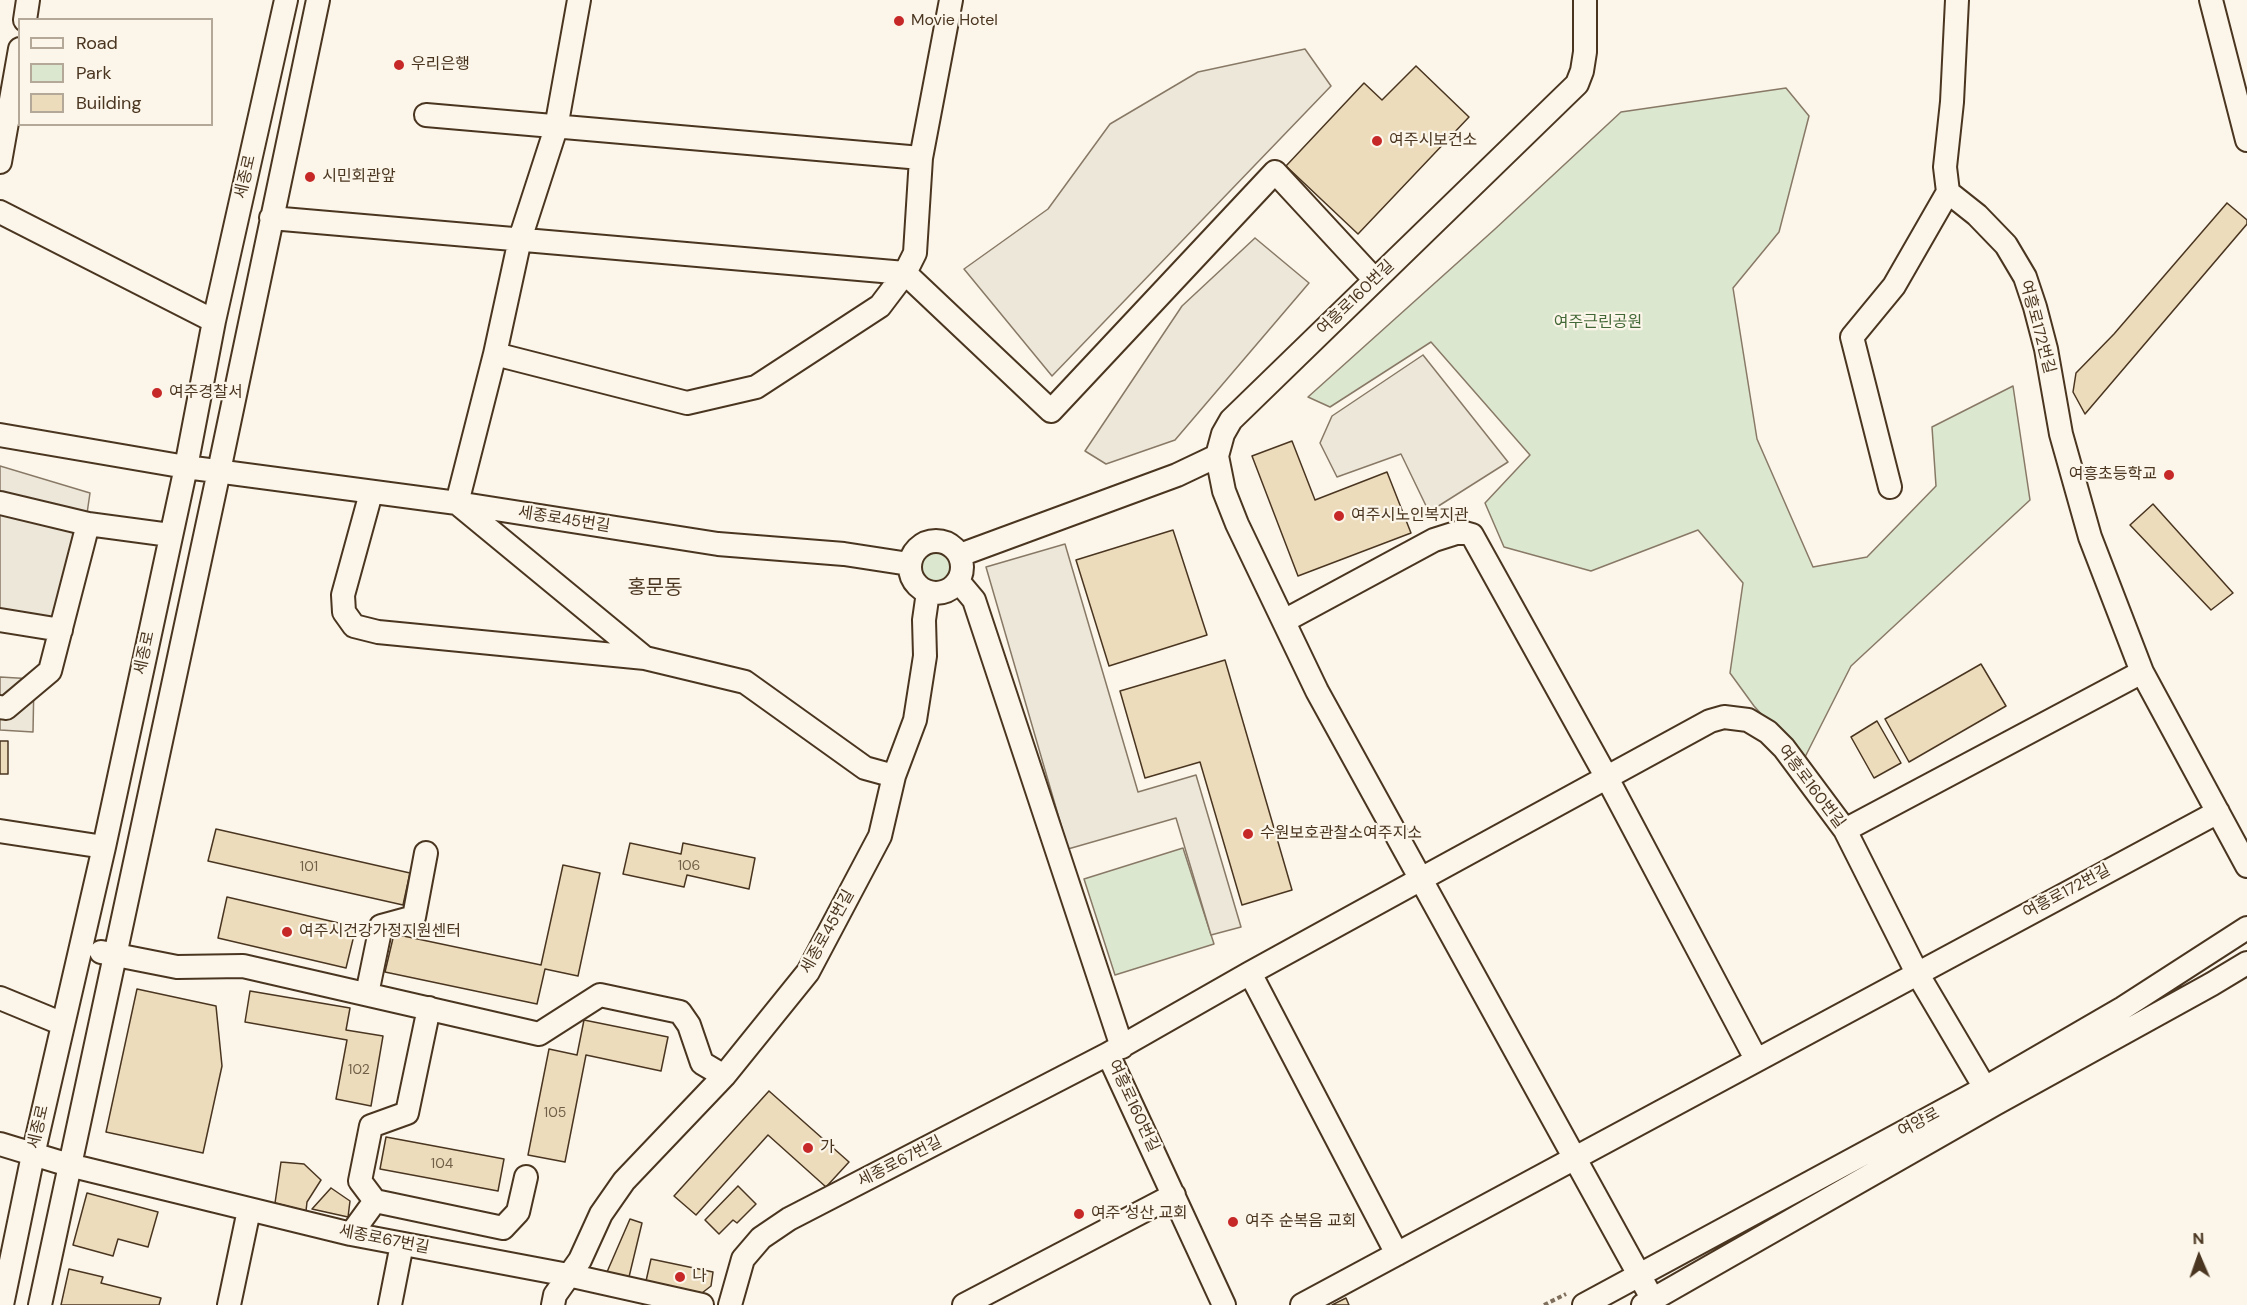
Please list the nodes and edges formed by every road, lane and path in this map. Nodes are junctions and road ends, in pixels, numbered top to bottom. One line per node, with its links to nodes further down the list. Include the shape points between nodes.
1 (28, 0): 9 (street)
2 (286, 0): 22 (street, 세종로)
3 (318, 0): 18 (street)
4 (579, 0): 12 (street)
5 (951, 0): 14 (street)
6 (1585, 0): 21 (street, 여흥로160번길, via 1584,61 1577,84)
7 (1957, 0): 16 (street, via 1945,167)
8 (2211, 0): 13 (street)
9 (25, 18)
10 (18, 60): 15 (street)
11 (426, 115): 12 (street)
12 (556, 128): 14 (street); 19 (street)
13 (2247, 140)
14 (921, 158): 20 (street, via 915,253)
15 (0, 162)
16 (1948, 192): 28 (street, via 1894,286 1851,337); 42 (street, 여흥로172번길, via 2006,245 2025,277 2046,349 2061,434 2083,515)
17 (0, 212): 22 (street)
18 (271, 218): 19 (street); 27 (street)
19 (520, 239): 20 (street); 23 (street)
20 (905, 273): 21 (street, via 1051,411 1275,172); 23 (street, via 880,306 756,387 687,403)
21 (1375, 280): 25 (street, 여흥로160번길, via 1231,420)
22 (214, 321): 26 (street, 세종로)
23 (495, 354): 31 (street)
24 (0, 435): 26 (street, 세종로45번길)
25 (1217, 456): 34 (street, via 1177,475); 39 (street, via 1224,491 1237,524)
26 (186, 466): 27 (street, 세종로45번길); 33 (street, 세종로)
27 (219, 471): 29 (street, 세종로45번길); 55 (street)
28 (1890, 487)
29 (371, 493): 31 (street, 세종로45번길); 41 (street, via 344,595 344,612 354,626 378,632)
30 (0, 503): 32 (street)
31 (457, 503): 35 (street, 세종로45번길, via 718,544 844,554); 41 (street)
32 (88, 524): 33 (street); 40 (street)
33 (170, 535): 49 (street, 세종로)
34 (960, 555): 35 (street, via 949,543 932,540 917,548); 36 (street, via 962,573)
35 (909, 564): 37 (street, via 914,581)
36 (958, 581): 37 (street, via 945,591); 63 (street, via 974,600)
37 (928, 592): 44 (street, 세종로45번길, via 925,656 915,720)
38 (0, 620): 40 (street)
39 (1284, 621): 45 (street, via 1434,540 1456,533 1472,535); 52 (street, via 1317,691)
40 (61, 630): 43 (street, via 50,671 6,708)
41 (645, 658): 44 (street, via 746,682 865,768)
42 (2142, 672): 46 (street, 여흥로172번길); 48 (street)
43 (0, 707)
44 (894, 776): 65 (street, 세종로45번길, via 880,836 808,972)
45 (1607, 778): 48 (street, 여흥로160번길, via 1710,721 1724,717 1748,720 1784,748); 52 (street, 여흥로160번길); 64 (street)
46 (2218, 812): 51 (street, 여흥로172번길); 58 (street, 여흥로172번길)
47 (0, 831): 49 (street)
48 (1845, 831): 58 (street, 여흥로160번길)
49 (104, 847): 54 (street, 세종로)
50 (426, 853): 59 (street, via 414,917 381,926)
51 (2247, 866)
52 (1421, 879): 57 (street, 여흥로160번길); 69 (street)
53 (2247, 928): 66 (street, 여양로, via 2123,1008)
54 (82, 948): 55 (street); 62 (street, 세종로)
55 (114, 955): 59 (street, via 177,967 243,966); 70 (street)
56 (2247, 963): 80 (street, 여양로)
57 (1250, 973): 63 (street, 여흥로160번길); 77 (street)
58 (1917, 973): 64 (street); 66 (street, 여흥로160번길)
59 (368, 994): 61 (street)
60 (0, 998): 62 (street)
61 (429, 1008): 65 (street, via 538,1034 600,995 680,1012 702,1063); 73 (street, via 407,1113 372,1126 360,1181)
62 (63, 1024): 68 (street, 세종로)
63 (1115, 1051): 72 (street, 여흥로160번길); 87 (street, 세종로67번길, via 789,1219 761,1238 743,1259)
64 (1756, 1059): 69 (street)
65 (724, 1076): 78 (street, 세종로45번길, via 624,1181)
66 (1985, 1088): 79 (street, 여양로)
67 (0, 1144): 68 (street, 세종로67번길)
68 (33, 1155): 70 (street, 세종로67번길); 81 (street, 세종로)
69 (1574, 1158): 77 (street); 79 (street)
70 (69, 1166): 74 (street, 세종로67번길); 82 (street)
71 (526, 1177): 73 (street, via 518,1212 503,1228)
72 (1174, 1195): 88 (street); 89 (street, 여흥로160번길)
73 (375, 1201): 75 (street)
74 (249, 1210): 75 (street, 세종로67번길); 83 (street)
75 (351, 1234): 76 (street, 세종로67번길)
76 (402, 1244): 78 (street, 세종로67번길); 84 (street)
77 (1397, 1254): 90 (street)
78 (568, 1275): 85 (street, 세종로45번길); 86 (street, 세종로67번길)
79 (1639, 1275): 80 (street); 91 (street, 여양로)
80 (1648, 1302)
81 (2, 1305)
82 (40, 1305)
83 (229, 1305)
84 (390, 1305)
85 (553, 1305)
86 (702, 1305)
87 (730, 1305)
88 (963, 1305)
89 (1224, 1305)
90 (1302, 1305)
91 (1584, 1305)

